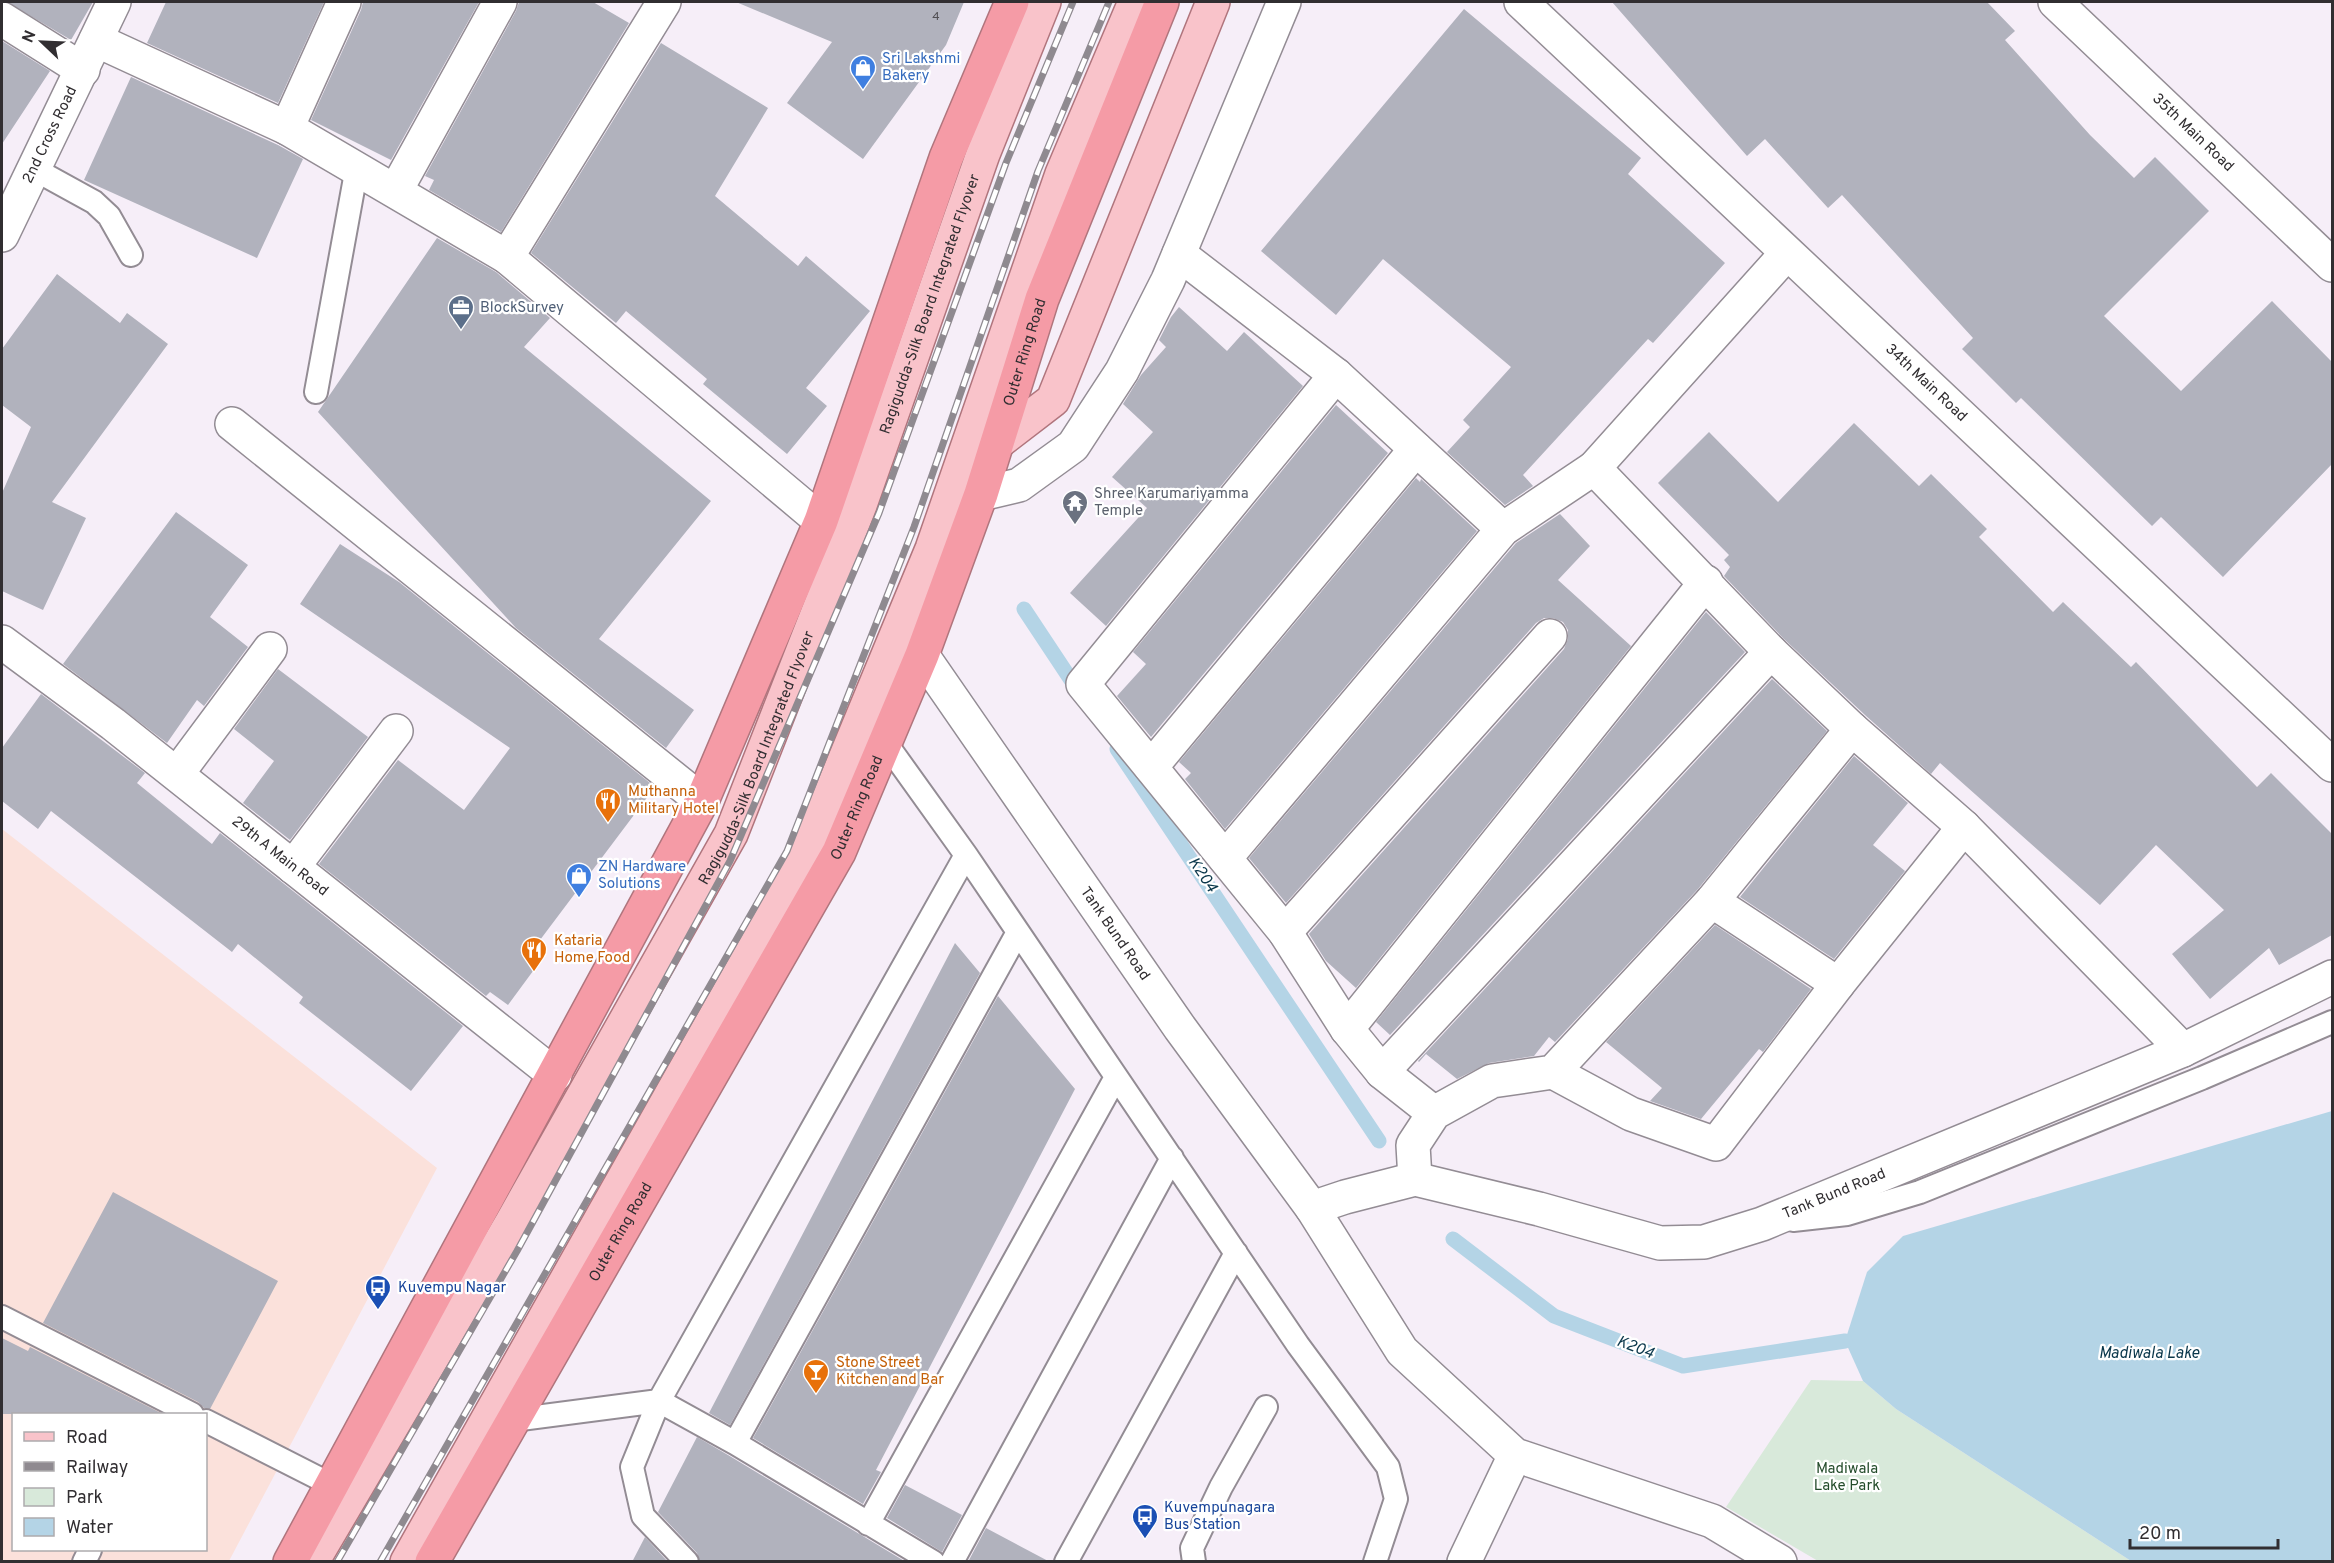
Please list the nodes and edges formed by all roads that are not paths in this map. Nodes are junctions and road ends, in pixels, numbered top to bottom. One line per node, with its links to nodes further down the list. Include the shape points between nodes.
1 (114, 2): 14 (street, 2nd Cross Road)
2 (344, 2): 16 (street)
3 (500, 2): 19 (street)
4 (664, 2): 24 (street)
5 (1012, 2): 33 (highway, via 946,158)
6 (1044, 2): 82 (main road, Ragigudda-Silk Board Integrated Flyover, via 983,154 860,505 730,834 512,1222)
7 (1135, 2): 83 (main road, via 1062,174 932,549 801,865)
8 (1162, 2): 29 (highway, Outer Ring Road, via 1042,299)
9 (1214, 2): 29 (main road, via 1053,400)
10 (1284, 2): 22 (street)
11 (1521, 2): 21 (street, 34th Main Road)
12 (2055, 2): 25 (street, 35th Main Road)
13 (2, 19): 15 (street)
14 (96, 40): 15 (street, 2nd Cross Road); 16 (street)
15 (83, 70): 18 (street, 2nd Cross Road)
16 (287, 128): 17 (street)
17 (357, 167): 19 (street); 27 (lane)
18 (34, 169): 20 (street, 2nd Cross Road); 23 (lane, via 94,202 110,216)
19 (396, 190): 24 (street)
20 (2, 235)
21 (1787, 253): 31 (street); 44 (street, 34th Main Road)
22 (1179, 254): 26 (street); 32 (street, via 1122,371 1073,446 1019,485)
23 (131, 255)
24 (507, 256): 33 (street)
25 (2332, 265)
26 (1336, 375): 30 (street); 45 (street, via 1083,684)
27 (316, 392)
28 (232, 424): 47 (street)
29 (997, 444): 32 (highway, Outer Ring Road)
30 (1416, 449): 34 (street); 45 (street)
31 (1594, 468): 34 (street); 35 (street)
32 (981, 494): 40 (highway, Outer Ring Road)
33 (821, 521): 47 (highway)
34 (1503, 529): 50 (street)
35 (1706, 582): 39 (street); 58 (street)
36 (1550, 636): 54 (street)
37 (2, 642): 46 (street, 29th A Main Road)
38 (270, 649): 46 (street)
39 (1771, 652): 41 (street); 60 (street)
40 (922, 655): 43 (highway, Outer Ring Road); 67 (street, Tank Bund Road, via 1180,1028)
41 (1852, 729): 48 (street); 52 (street)
42 (396, 731): 51 (street)
43 (885, 742): 49 (lane); 75 (highway, Outer Ring Road, via 839,852)
44 (2332, 765)
45 (1151, 767): 50 (street)
46 (177, 774): 51 (street, 29th A Main Road)
47 (702, 801): 62 (highway)
48 (1964, 827): 56 (street); 59 (street)
49 (966, 855): 53 (lane); 71 (lane)
50 (1224, 858): 54 (street)
51 (293, 867): 62 (street, 29th A Main Road)
52 (1712, 901): 56 (street); 61 (street)
53 (1018, 932): 63 (lane); 77 (lane)
54 (1285, 932): 58 (street)
55 (2332, 977): 59 (street, Tank Bund Road)
56 (1838, 984): 61 (street, via 1716,1144 1630,1114)
57 (2332, 1022): 68 (lane, via 1920,1191 1847,1214)
58 (1347, 1029): 60 (street)
59 (2182, 1050): 68 (street, Tank Bund Road)
60 (1382, 1072): 64 (street)
61 (1553, 1072): 64 (street, via 1492,1081)
62 (555, 1075): 79 (highway)
63 (1116, 1077): 65 (lane); 80 (lane)
64 (1434, 1113): 66 (street, via 1413,1144)
65 (1172, 1158): 69 (lane); 87 (lane)
66 (1415, 1179): 67 (street, Tank Bund Road); 68 (street, Tank Bund Road, via 1660,1243 1704,1242)
67 (1312, 1208): 78 (street, Tank Bund Road, via 1402,1351)
68 (1761, 1224)
69 (1236, 1253): 88 (lane); 90 (lane, via 1388,1467 1396,1499)
70 (2, 1317): 72 (lane)
71 (660, 1401): 75 (lane); 77 (lane); 85 (lane, via 632,1467 643,1516)
72 (158, 1407): 74 (lane)
73 (1266, 1407): 89 (lane, via 1192,1548)
74 (187, 1413)
75 (513, 1420): 84 (highway, Outer Ring Road)
76 (207, 1422): 79 (lane)
77 (735, 1443): 80 (lane)
78 (1515, 1455): 91 (street); 92 (street, Tank Bund Road, via 1712,1521)
79 (332, 1485): 81 (highway)
80 (868, 1524): 86 (lane)
81 (290, 1562)
82 (312, 1562)
83 (407, 1562)
84 (432, 1562)
85 (687, 1562)
86 (933, 1562)
87 (952, 1562)
88 (1066, 1562)
89 (1194, 1562)
90 (1375, 1562)
91 (1464, 1562)
92 (1780, 1562)

